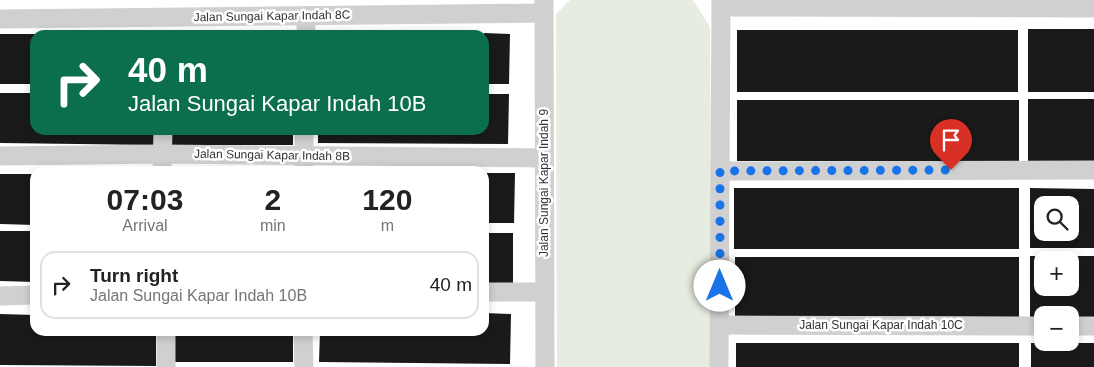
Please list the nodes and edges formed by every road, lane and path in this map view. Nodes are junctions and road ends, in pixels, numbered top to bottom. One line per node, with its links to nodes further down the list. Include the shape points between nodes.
1 (721, 3): 3 (street); 15 (street)
2 (544, 6): 4 (street, Jalan Sungai Kapar Indah 8C); 11 (street, Jalan Sungai Kapar Indah 9)
3 (1094, 8)
4 (306, 16): 6 (street, Jalan Sungai Kapar Indah 8C); 7 (street)
5 (0, 19): 6 (street, Jalan Sungai Kapar Indah 8C)
6 (167, 26)
7 (306, 30)
8 (163, 135): 12 (street)
9 (304, 135): 13 (street)
10 (0, 156): 12 (street, Jalan Sungai Kapar Indah 8B)
11 (544, 158): 13 (street, Jalan Sungai Kapar Indah 8B); 17 (street, Jalan Sungai Kapar Indah 9)
12 (162, 162): 13 (street, Jalan Sungai Kapar Indah 8B)
13 (304, 164)
14 (1094, 170): 15 (street)
15 (720, 171): 20 (street)
16 (489, 292): 17 (street)
17 (544, 292): 28 (street, Jalan Sungai Kapar Indah 9)
18 (30, 295): 19 (street)
19 (0, 296)
20 (720, 324): 21 (street, Jalan Sungai Kapar Indah 10C); 29 (street)
21 (1034, 326)
22 (1079, 326): 23 (street)
23 (1094, 326)
24 (166, 336): 26 (street)
25 (303, 336): 27 (street)
26 (166, 367)
27 (304, 367)
28 (545, 367)
29 (719, 367)

